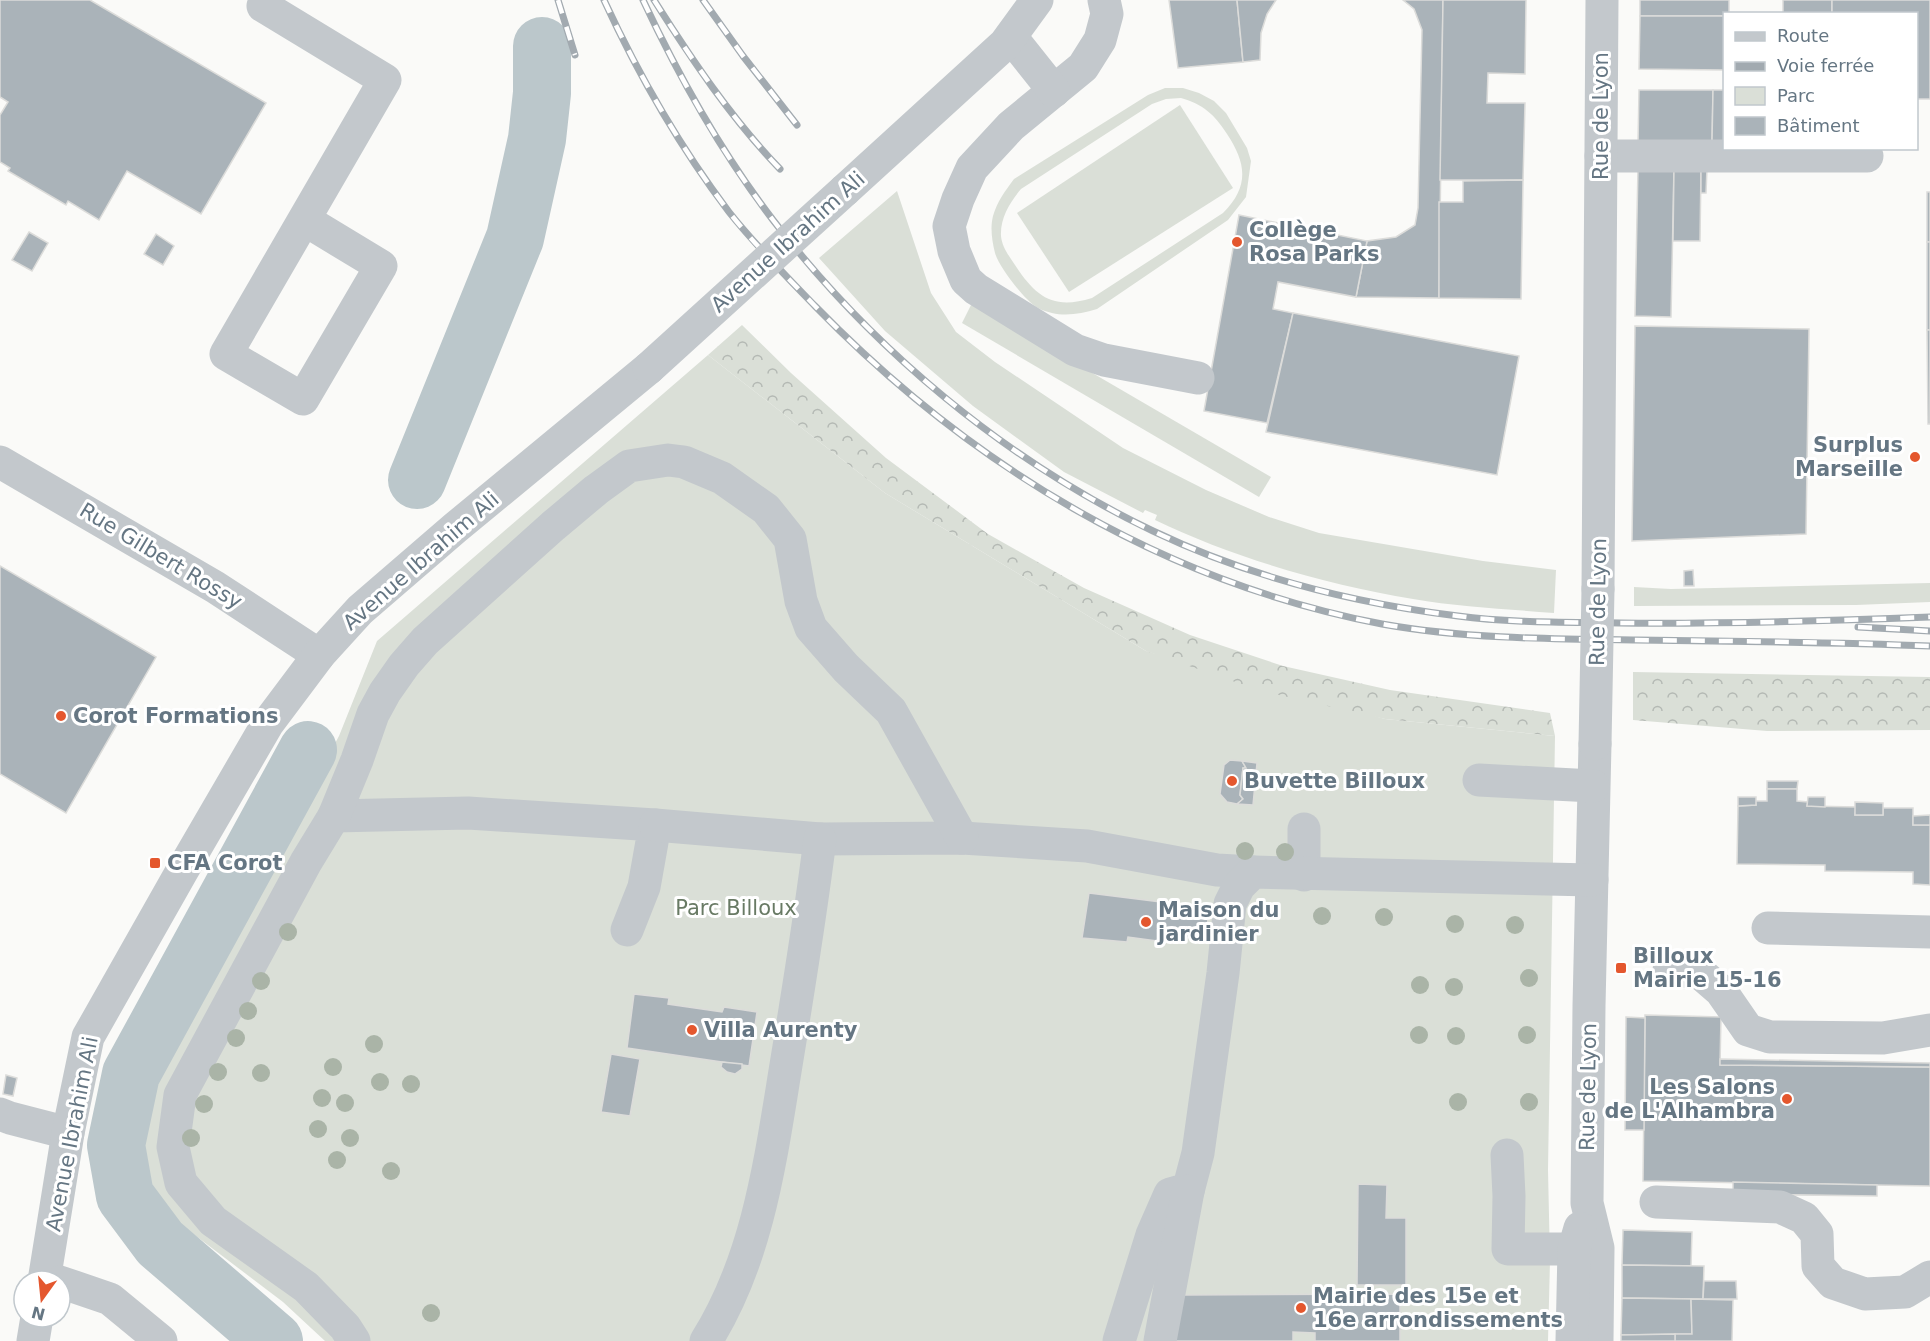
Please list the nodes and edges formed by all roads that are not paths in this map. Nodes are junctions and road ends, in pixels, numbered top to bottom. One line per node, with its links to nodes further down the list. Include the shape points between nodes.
1 (267, 0): 9 (street, via 263,6 384,80)
2 (1037, 0): 5 (street, Avenue Ibrahim Ali)
3 (1104, 0): 6 (street, via 1107,14 1100,40 1083,67)
4 (1602, 0): 7 (street, Rue de Lyon)
5 (1011, 36): 6 (street); 12 (street, Avenue Ibrahim Ali, bridge, via 650,368 360,610)
6 (1054, 91): 10 (street, via 1011,126 972,168 949,226 966,280 1075,350 1104,360)
7 (1601, 156): 8 (street); 14 (street, Rue de Lyon, bridge)
8 (1867, 156)
9 (305, 220): 9 (street, via 226,354 303,399 381,266)
10 (1198, 378)
11 (0, 462): 12 (street, Rue Gilbert Rossy, via 215,587)
12 (319, 655): 29 (street, Avenue Ibrahim Ali, via 268,723 88,1037)
13 (1479, 780): 14 (street)
14 (1593, 786): 22 (street, Rue de Lyon)
15 (334, 816): 16 (street, via 468,813); 19 (street, via 373,714 404,665 425,641 596,490 629,466 668,460 722,477 766,509 790,539 801,601 811,628 891,711); 40 (street, via 180,1095 173,1147 181,1183 213,1221 306,1287)
16 (655, 825): 18 (street); 24 (street, via 645,887)
17 (1304, 829): 21 (street)
18 (820, 838): 19 (street); 41 (street, via 800,988 762,1194 740,1276)
19 (962, 838): 20 (street, via 1087,846 1217,870)
20 (1253, 872): 21 (street); 31 (street, via 1239,886 1230,904 1198,1153)
21 (1304, 874): 22 (street)
22 (1592, 880): 33 (street, Rue de Lyon)
23 (1768, 928): 25 (street)
24 (627, 930)
25 (1930, 932)
26 (1670, 970): 27 (street, via 1700,972 1721,991 1748,1030 1770,1037 1883,1038)
27 (1930, 1030)
28 (0, 1114): 29 (street)
29 (68, 1133): 35 (street, Avenue Ibrahim Ali)
30 (1507, 1155): 34 (street, via 1508,1249)
31 (1188, 1191): 42 (street, via 1170,1194 1152,1235); 43 (street)
32 (1656, 1202): 36 (street, via 1780,1207 1804,1218 1817,1234 1818,1266 1833,1283 1865,1294 1905,1292)
33 (1587, 1203): 34 (street, Rue de Lyon); 45 (street); 46 (street, Rue de Lyon, via 1598,1248)
34 (1574, 1249): 44 (street, Rue de Lyon)
35 (52, 1269)
36 (1930, 1276)
37 (72, 1287): 38 (street, via 110,1299)
38 (129, 1328): 39 (street)
39 (162, 1341)
40 (354, 1341)
41 (706, 1341)
42 (1119, 1341)
43 (1160, 1341)
44 (1572, 1341)
45 (1585, 1341)
46 (1597, 1341)

